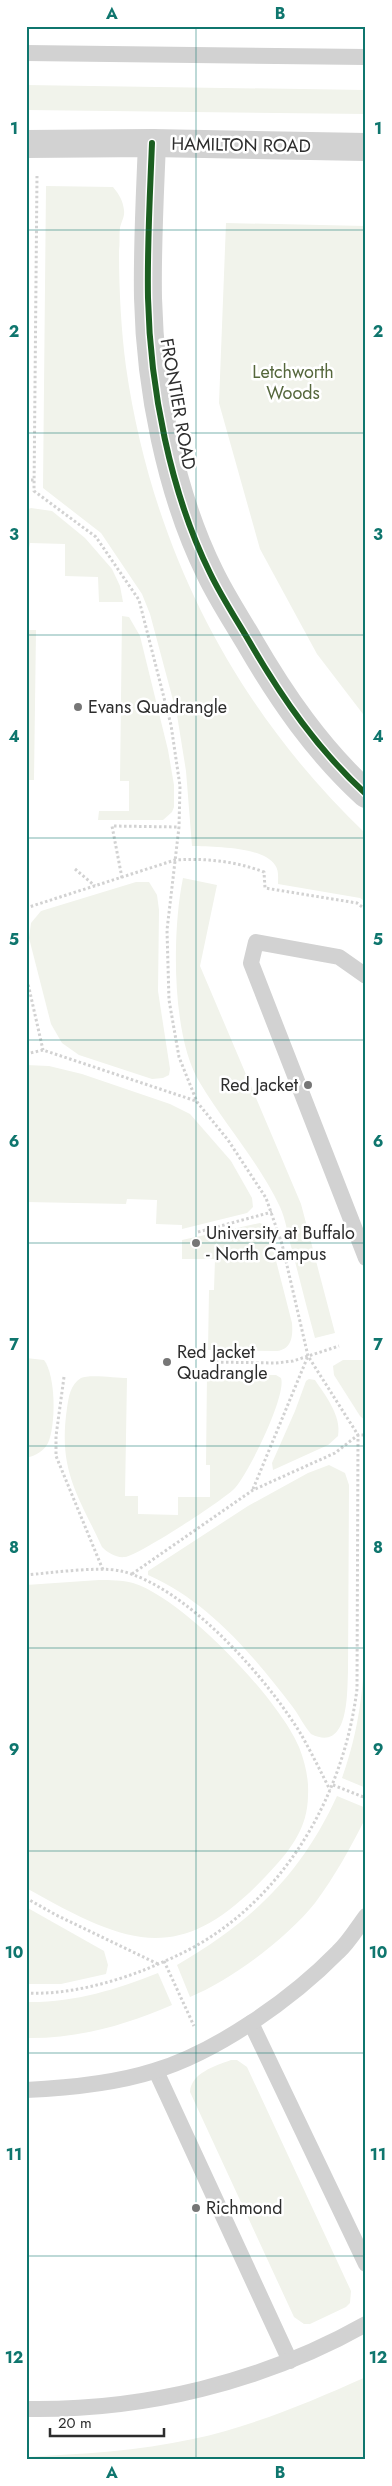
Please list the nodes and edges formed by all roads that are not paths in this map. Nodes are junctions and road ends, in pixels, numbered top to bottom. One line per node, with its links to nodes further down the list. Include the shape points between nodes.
1 (26, 53): 2 (lane)
2 (366, 56)
3 (152, 143): 4 (street, HAMILTON ROAD); 5 (street, HAMILTON ROAD); 6 (street, FRONTIER ROAD, via 147,260 150,335 168,456 189,522 209,572 277,690 313,738)
4 (31, 144)
5 (366, 148)
6 (366, 794)
7 (366, 976): 8 (lane, via 339,957 256,942 252,963)
8 (366, 1258)
9 (366, 1916): 10 (lane, via 340,1951 295,1992)
10 (252, 2023): 11 (lane, via 198,2053); 13 (lane)
11 (156, 2071): 12 (lane, via 68,2088); 15 (lane)
12 (26, 2090)
13 (366, 2264)
14 (366, 2324): 15 (lane)
15 (290, 2361): 16 (lane, via 250,2376 160,2399 60,2409)
16 (26, 2409)

